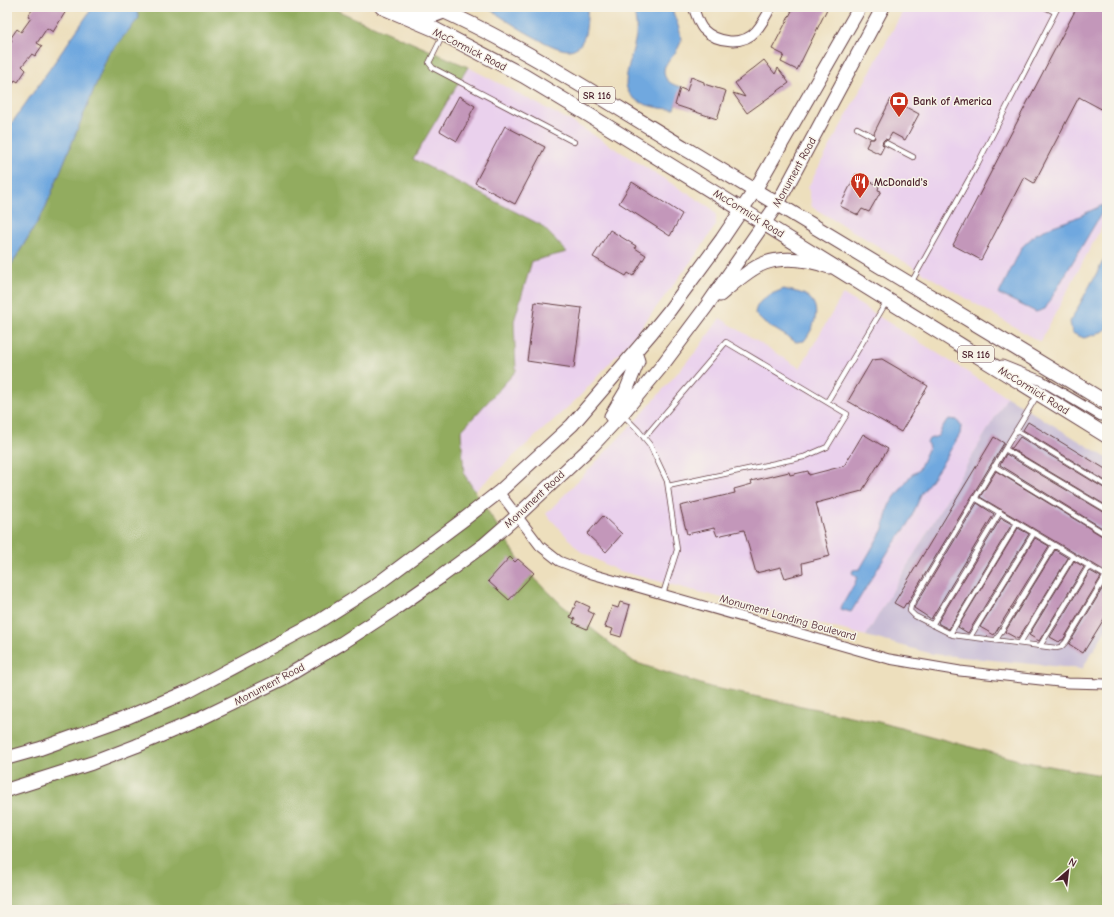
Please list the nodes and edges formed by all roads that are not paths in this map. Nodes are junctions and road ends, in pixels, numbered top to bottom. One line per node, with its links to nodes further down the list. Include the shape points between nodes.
1 (382, 7): 11 (main road, McCormick Road / SR 116)
2 (403, 7): 9 (main road, via 432,16 437,15)
3 (693, 7): 4 (street, via 703,29 725,41 749,37 756,31)
4 (771, 7)
5 (860, 7): 18 (main road)
6 (883, 7): 19 (main road, Monument Road)
7 (1045, 7): 10 (lane)
8 (1058, 7): 10 (lane)
9 (439, 9): 12 (main road, McCormick Road / SR 116)
10 (1055, 12): 23 (lane, via 978,163)
11 (443, 34): 12 (main road, via 458,28 531,65 547,71); 15 (lane, via 429,63 433,68); 20 (main road, McCormick Road / SR 116, via 543,88)
12 (556, 71): 18 (main road, McCormick Road / SR 116)
13 (857, 128): 14 (lane)
14 (872, 136)
15 (574, 142)
16 (886, 143): 17 (lane)
17 (913, 157)
18 (755, 190): 19 (main road, McCormick Road / SR 116); 20 (main road)
19 (778, 203): 21 (main road, Monument Road); 23 (main road, McCormick Road / SR 116)
20 (742, 209): 21 (main road, McCormick Road / SR 116); 26 (main road, via 669,311)
21 (765, 224): 22 (main road, McCormick Road / SR 116); 25 (main road, Monument Road)
22 (844, 272): 24 (main road, McCormick Road / SR 116); 25 (main road, via 813,262 788,259 765,263 742,277)
23 (910, 284): 30 (main road, McCormick Road / SR 116)
24 (888, 299): 27 (main road, McCormick Road / SR 116); 29 (lane)
25 (706, 307): 31 (main road, Monument Road)
26 (635, 352): 36 (main road, via 638,361 626,391); 41 (main road, via 572,425)
27 (984, 358): 28 (main road, McCormick Road / SR 116); 32 (street, via 1042,381 1101,416)
28 (1039, 393): 33 (lane); 34 (main road, McCormick Road / SR 116)
29 (827, 402): 35 (lane, via 726,342); 39 (lane, via 847,414 827,448 804,456)
30 (1107, 403)
31 (622, 414): 35 (lane); 36 (main road, Monument Road)
32 (1107, 416)
33 (1016, 430): 37 (lane); 40 (lane)
34 (1107, 436)
35 (644, 438): 39 (lane, via 650,445)
36 (592, 445): 45 (main road, Monument Road)
37 (1005, 449): 38 (lane); 43 (lane)
38 (994, 466): 42 (lane); 48 (lane)
39 (668, 486): 53 (lane, via 677,550)
40 (1107, 486)
41 (499, 492): 45 (street, Monument Landing Boulevard); 61 (main road, via 376,585 313,625 189,691 123,719)
42 (976, 498): 44 (lane); 54 (lane, via 910,608 911,613)
43 (1107, 510)
44 (1000, 512): 46 (lane); 54 (lane)
45 (517, 516): 53 (street, Monument Landing Boulevard, via 540,546 559,562); 62 (main road, Monument Road, via 485,544 400,606 282,679 202,718 136,746)
46 (1017, 523): 47 (lane); 55 (lane)
47 (1034, 533): 49 (lane); 56 (lane)
48 (1107, 535)
49 (1054, 545): 50 (lane); 57 (lane)
50 (1073, 556): 51 (lane); 58 (lane)
51 (1089, 566): 52 (lane); 59 (lane)
52 (1106, 575): 59 (lane, via 1064,645 1056,648)
53 (663, 594): 60 (street, Monument Landing Boulevard, via 889,659 960,672)
54 (932, 625): 55 (lane)
55 (950, 634): 56 (lane)
56 (970, 637): 57 (lane)
57 (996, 640): 58 (lane)
58 (1020, 643): 59 (lane)
59 (1040, 646)
60 (1107, 684)
61 (7, 758)
62 (7, 790)

